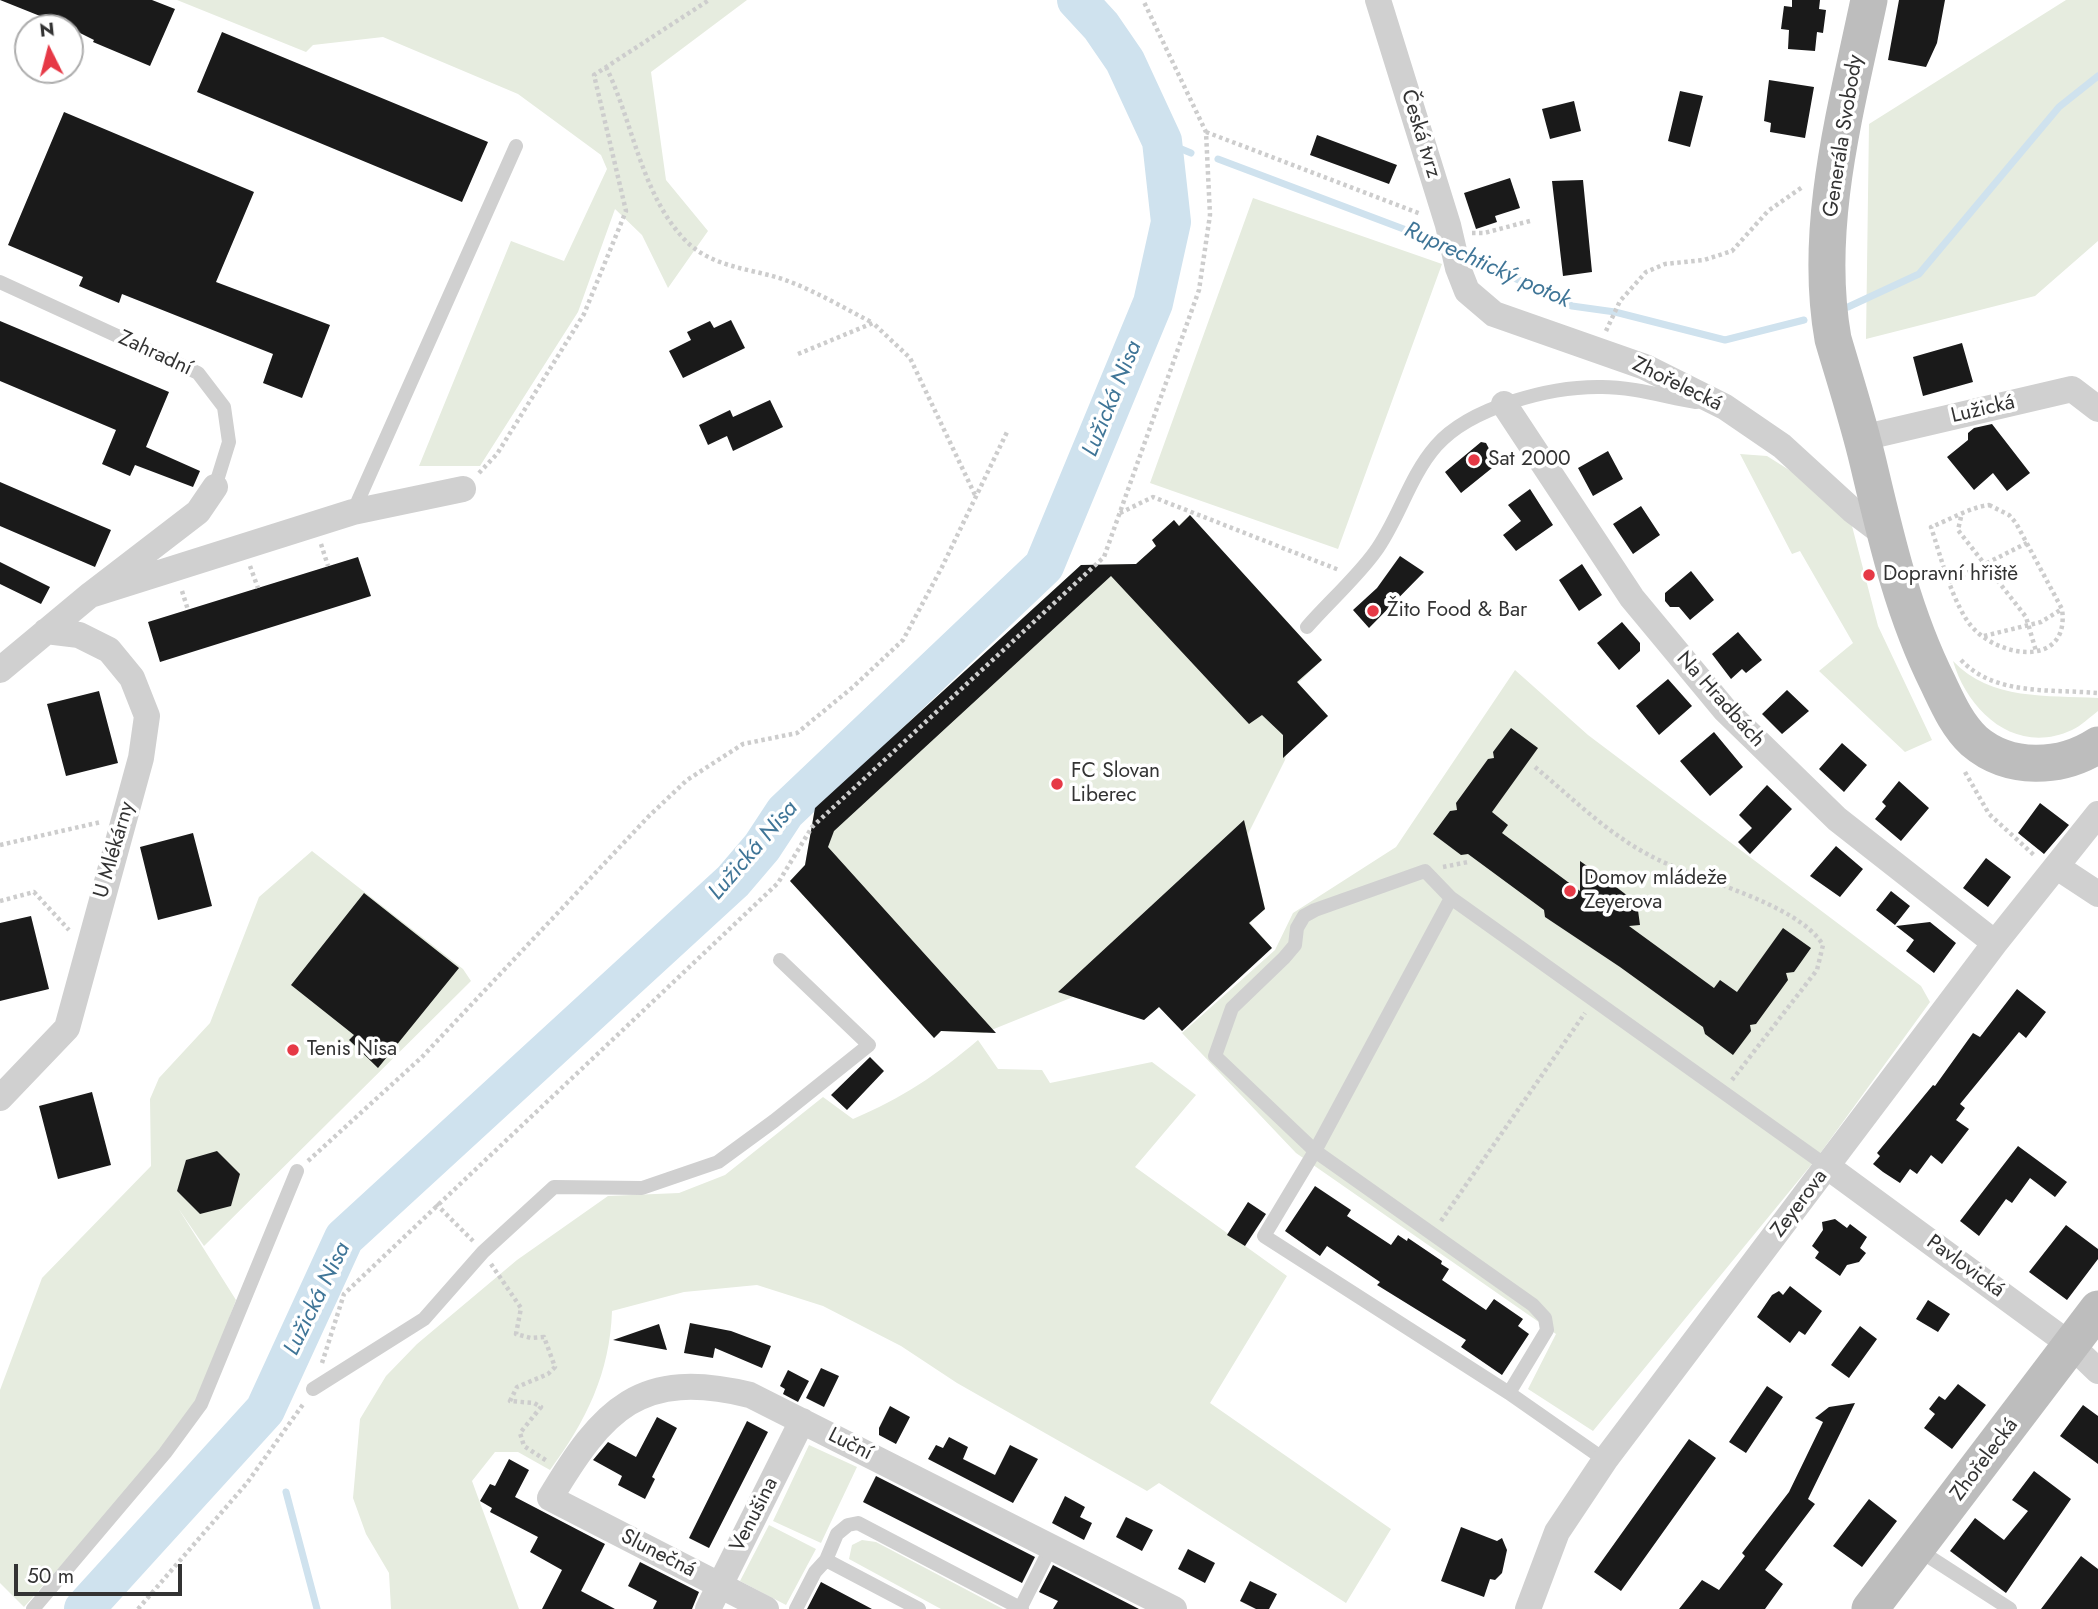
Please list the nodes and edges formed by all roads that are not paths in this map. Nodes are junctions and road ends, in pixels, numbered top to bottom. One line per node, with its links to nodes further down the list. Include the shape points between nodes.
1 (1378, 0): 4 (street, Česká tvrz)
2 (1869, 0): 9 (main road, Generála Svobody, via 1833,177 1826,273 1833,339)
3 (516, 146): 12 (lane)
4 (1458, 268): 7 (street, Zhořelecká, via 1467,291 1494,314 1645,367)
5 (0, 282): 10 (lane, Zahradní, via 198,373 223,407 229,442)
6 (1504, 404): 7 (lane, via 1578,387 1604,386); 15 (lane, via 1452,431 1437,445 1375,553); 23 (street, Na Hradbách, via 1632,598 1725,710 1837,819)
7 (1725, 407): 13 (street, Zhořelecká, via 1782,446)
8 (2098, 409): 9 (street, Lužická, via 2072,389)
9 (1862, 438): 13 (main road)
10 (215, 487): 14 (street, Zahradní, via 198,512)
11 (463, 489): 12 (street, Zahradní)
12 (353, 512): 14 (street, Zahradní)
13 (1884, 534): 18 (main road, via 1924,656 1963,729 1984,748 2016,762 2055,762)
14 (90, 595): 16 (street, Zahradní)
15 (1307, 627)
16 (46, 631): 17 (street, Zahradní); 25 (street, U Mlékárny, via 79,635 108,650 132,678 147,716 141,758 66,1028)
17 (0, 670)
18 (2098, 745)
19 (2098, 814): 20 (street, Zeyerova)
20 (2057, 867): 21 (street); 23 (street, Zeyerova)
21 (2098, 894)
22 (1451, 898): 26 (lane); 26 (lane, via 1425,871 1315,910 1304,916 1295,945 1284,958 1232,1008 1215,1056); 27 (lane)
23 (1995, 943): 27 (street, Zeyerova)
24 (780, 960): 32 (lane, via 869,1045 718,1162 642,1188 554,1187 483,1252 424,1319)
25 (0, 1098)
26 (1315, 1151): 33 (lane, via 1545,1318 1547,1330); 33 (lane, via 1264,1236)
27 (1828, 1167): 30 (street, Pavlovická); 35 (street, Zeyerova)
28 (297, 1171): 41 (lane, via 201,1404)
29 (2098, 1309): 30 (main road, Zhořelecká)
30 (2072, 1346): 31 (street, Pavlovická); 38 (main road, Zhořelecká)
31 (2098, 1371)
32 (313, 1389)
33 (1509, 1392): 35 (lane)
34 (802, 1421): 36 (street, Luční, via 750,1395 712,1386 640,1396 604,1421 581,1446); 37 (street, Luční); 40 (street, Venušina)
35 (1605, 1460): 48 (street, Zeyerova, via 1557,1532)
36 (550, 1498): 40 (street, Slunečná)
37 (1051, 1547): 46 (lane); 47 (street, Luční)
38 (1917, 1549): 49 (main road, Zhořelecká); 50 (lane)
39 (826, 1560): 44 (lane); 45 (lane); 46 (lane, via 837,1534 858,1523)
40 (719, 1585): 42 (street, Venušina); 43 (street, Slunečná)
41 (33, 1609)
42 (708, 1609)
43 (766, 1609)
44 (796, 1609)
45 (919, 1609)
46 (1021, 1609)
47 (1174, 1609)
48 (1528, 1609)
49 (1870, 1609)
50 (2010, 1609)

